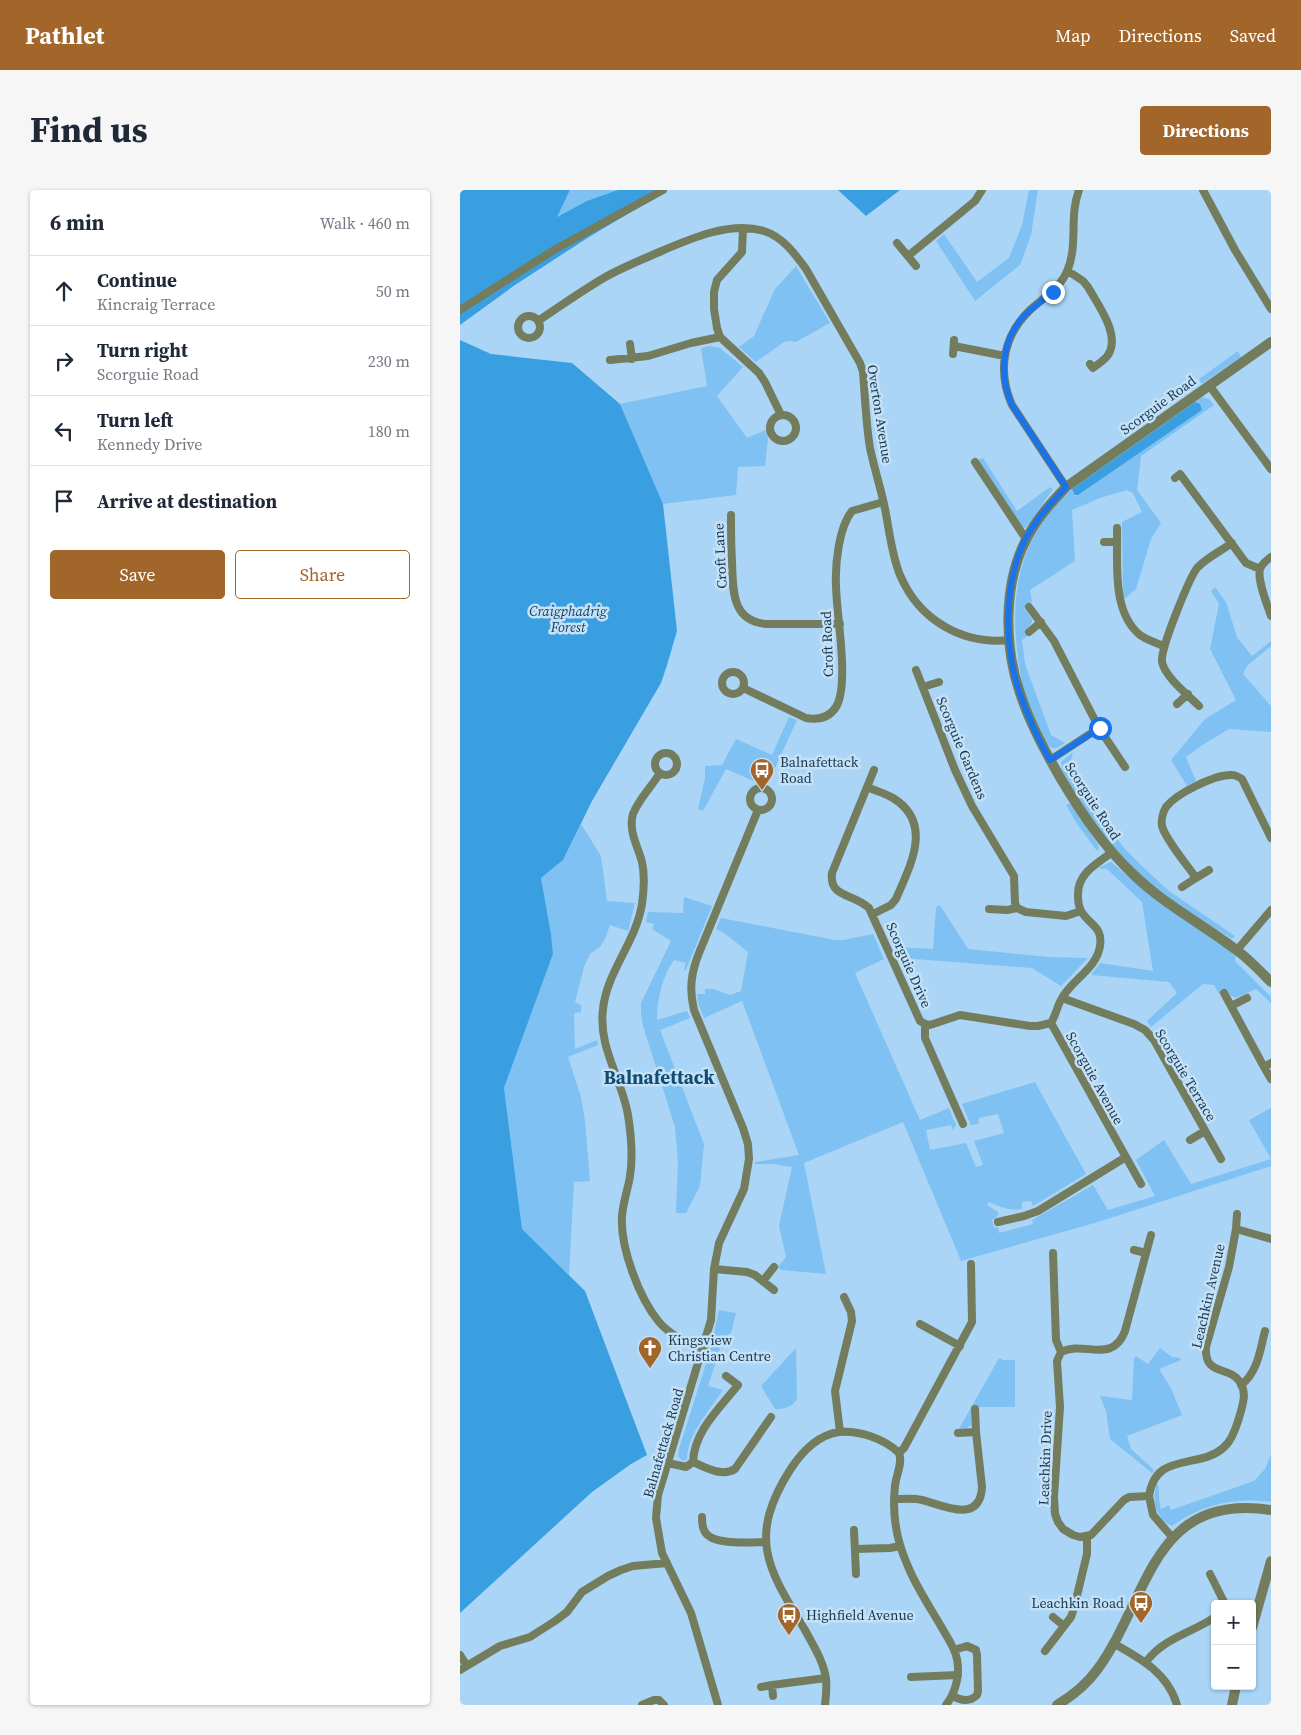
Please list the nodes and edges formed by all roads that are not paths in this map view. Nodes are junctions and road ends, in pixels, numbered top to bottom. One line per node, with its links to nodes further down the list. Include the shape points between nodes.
1 (663, 190): 11 (street, via 554,250)
2 (982, 190): 7 (street, via 975,201)
3 (1080, 190): 9 (street, via 1074,210 1073,253)
4 (1203, 190): 10 (street)
5 (743, 229): 12 (street, Overton Avenue, via 695,238 617,270); 13 (street, via 742,252 714,286 714,309); 27 (street, Overton Avenue, via 764,231 796,255 860,363 870,450)
6 (897, 243): 7 (street)
7 (908, 256): 8 (street)
8 (916, 266)
9 (1068, 271): 17 (street, via 1053,292 1015,328); 20 (street, via 1088,287 1112,335 1106,357 1093,368)
10 (1271, 309)
11 (460, 310)
12 (538, 321)
13 (720, 337): 18 (street); 22 (street, via 766,382)
14 (1271, 342): 21 (street, Scorguie Road)
15 (630, 344): 18 (street)
16 (954, 347): 17 (street)
17 (1005, 356): 26 (street, via 1006,392 1012,405)
18 (632, 359): 19 (street)
19 (610, 360)
20 (1090, 364)
21 (1209, 385): 24 (street); 26 (street, Scorguie Road)
22 (781, 416)
23 (975, 462): 30 (street)
24 (1271, 469)
25 (1175, 478): 33 (street, via 1180,474)
26 (1066, 487): 30 (street, Scorguie Road, via 1044,510)
27 (883, 502): 39 (street, Croft Road, via 852,511 846,521 836,569); 41 (street, Overton Avenue, via 899,573 915,602 942,625 956,632 984,641)
28 (730, 515): 39 (street, Croft Lane, via 734,596 748,619 766,624)
29 (1117, 528): 32 (street)
30 (1026, 539): 41 (street, Scorguie Road, via 1010,596)
31 (1104, 542): 32 (street)
32 (1117, 542): 42 (street, via 1118,589 1123,612 1141,636)
33 (1232, 543): 35 (street, via 1246,563); 42 (street, via 1201,564 1194,574)
34 (1271, 557): 35 (street)
35 (1260, 569): 37 (street)
36 (1030, 607): 38 (street)
37 (1271, 616)
38 (1041, 622): 40 (street); 50 (street)
39 (840, 624): 46 (street, Croft Road, via 842,666 839,699 825,717 816,720 806,718)
40 (1029, 632)
41 (1010, 640): 51 (street, Scorguie Road, via 1019,693)
42 (1164, 646): 47 (street, via 1164,666)
43 (916, 670): 45 (street, Scorguie Gardens)
44 (939, 682): 45 (street)
45 (923, 687): 62 (street, Scorguie Gardens, via 972,806 1012,870)
46 (743, 688)
47 (1188, 694): 48 (street); 49 (street)
48 (1177, 704)
49 (1199, 706)
50 (1100, 728): 51 (street); 52 (street)
51 (1050, 760): 58 (street, Scorguie Road)
52 (1125, 767)
53 (874, 770): 55 (street, Scorguie Drive)
54 (660, 774): 104 (street, via 633,816 632,828 643,872 642,902 639,920 605,996 602,1027 630,1128 631,1169 622,1216 624,1244 650,1310 682,1341)
55 (867, 787): 66 (street, Scorguie Drive, via 831,881 833,888 858,900); 66 (street, Scorguie Drive, via 901,804 913,822 916,837 914,852 896,899)
56 (758, 810): 93 (street, Balnafettack Road, via 693,969 691,981 694,1010 748,1144 744,1189 719,1243)
57 (1271, 838): 60 (street, via 1242,779 1230,775 1196,786 1166,807 1162,815 1165,834)
58 (1111, 853): 65 (street, via 1081,878 1078,900); 67 (street, Scorguie Road, via 1156,893)
59 (1209, 870): 60 (street)
60 (1196, 878): 61 (street)
61 (1182, 887)
62 (1017, 908): 63 (street); 65 (street, via 1066,916)
63 (989, 909)
64 (1271, 910): 67 (street)
65 (1081, 911): 70 (street, Scorguie Avenue, via 1098,930 1100,947 1091,965)
66 (872, 914): 74 (street, Scorguie Drive, via 920,1021)
67 (1237, 950): 68 (street, Scorguie Road)
68 (1271, 982)
69 (1224, 993): 72 (street)
70 (1062, 998): 73 (street, Scorguie Avenue); 78 (street, Scorguie Terrace, via 1144,1030 1154,1040)
71 (1247, 998): 72 (street)
72 (1232, 1006): 75 (street)
73 (1051, 1023): 74 (street, Scorguie Drive, via 1030,1026 960,1015); 80 (street, Scorguie Avenue)
74 (925, 1024): 77 (street, Scorguie Drive, via 925,1038)
75 (1268, 1065): 76 (street)
76 (1271, 1078)
77 (963, 1124)
78 (1205, 1131): 79 (street); 81 (street, Scorguie Terrace)
79 (1190, 1140)
80 (1126, 1157): 82 (street, Scorguie Avenue); 84 (street, via 1038,1211)
81 (1222, 1159)
82 (1141, 1184)
83 (1237, 1214): 85 (street)
84 (998, 1222)
85 (1236, 1229): 87 (street, Leachkin Avenue); 107 (street, Leachkin Avenue, via 1206,1356 1211,1366 1236,1377)
86 (1151, 1235): 90 (street)
87 (1271, 1239)
88 (1134, 1250): 90 (street)
89 (1053, 1253): 105 (street, Leachkin Drive, via 1056,1340)
90 (1146, 1253): 105 (street, via 1125,1331 1118,1344 1104,1350)
91 (971, 1264): 95 (street)
92 (774, 1267): 96 (street)
93 (714, 1269): 96 (street, via 747,1272); 104 (street, Balnafettack Road, via 713,1307)
94 (961, 1274): 95 (street)
95 (971, 1274): 103 (street, via 972,1322)
96 (763, 1282): 97 (street)
97 (774, 1290)
98 (844, 1298): 110 (street, via 852,1321 835,1391)
99 (932, 1320): 101 (street)
100 (920, 1324): 101 (street)
101 (928, 1329): 103 (street)
102 (1265, 1331): 107 (street, via 1252,1376)
103 (960, 1346): 113 (street)
104 (704, 1348): 115 (street, Balnafettack Road)
105 (1061, 1352): 121 (street, Leachkin Drive, via 1057,1361 1060,1407 1055,1514 1063,1529 1073,1535)
106 (726, 1376): 114 (street, via 738,1385 702,1431)
107 (1242, 1385): 116 (street, via 1244,1399 1232,1439 1218,1452 1164,1468 1156,1474)
108 (975, 1409): 111 (street)
109 (771, 1417): 114 (street, via 730,1473)
110 (840, 1432): 113 (street, via 863,1434); 123 (street, via 812,1444 793,1464 772,1505)
111 (976, 1432): 112 (street); 117 (street, via 982,1495 974,1506 961,1510 922,1500)
112 (958, 1433)
113 (899, 1453): 117 (street)
114 (693, 1462): 115 (street, via 686,1468)
115 (668, 1463): 127 (street, Balnafettack Road, via 658,1495 656,1518)
116 (1149, 1496): 121 (street, via 1129,1496 1096,1532); 122 (street, via 1153,1515)
117 (894, 1499): 124 (street)
118 (1271, 1510): 122 (street, via 1226,1509 1199,1518)
119 (702, 1517): 123 (street, via 708,1537 727,1542)
120 (854, 1530): 125 (street)
121 (1087, 1537): 134 (street, via 1087,1554 1074,1608)
122 (1172, 1537): 135 (street)
123 (766, 1542): 143 (street, via 776,1580 820,1659)
124 (900, 1546): 125 (street); 136 (street, via 915,1582)
125 (855, 1549): 128 (street)
126 (1271, 1561): 131 (street)
127 (666, 1562): 140 (street, via 633,1566 608,1576 582,1592 567,1612 555,1621 530,1636 500,1646); 151 (street, Balnafettack Road, via 691,1613)
128 (856, 1574)
129 (1210, 1574): 130 (street)
130 (1223, 1600)
131 (1256, 1614)
132 (1053, 1617): 134 (street)
133 (1211, 1620): 139 (street, via 1168,1641)
134 (1064, 1626): 137 (street)
135 (1113, 1643): 139 (street); 154 (street, via 1096,1672 1077,1691)
136 (954, 1650): 141 (street); 148 (street, via 967,1646 976,1650 978,1690 977,1696 969,1700)
137 (1045, 1651)
138 (460, 1655): 140 (street)
139 (1146, 1662): 155 (street, via 1170,1689)
140 (464, 1668)
141 (958, 1675): 142 (street); 148 (street)
142 (911, 1677)
143 (826, 1678): 144 (street); 152 (street)
144 (772, 1685): 145 (street); 147 (street)
145 (761, 1687)
146 (1235, 1690): 156 (street)
147 (774, 1696)
148 (952, 1696): 153 (street)
149 (642, 1705): 150 (street, via 654,1700)
150 (664, 1705)
151 (718, 1705)
152 (825, 1705)
153 (946, 1705)
154 (1056, 1705)
155 (1177, 1705)
156 (1232, 1705)

